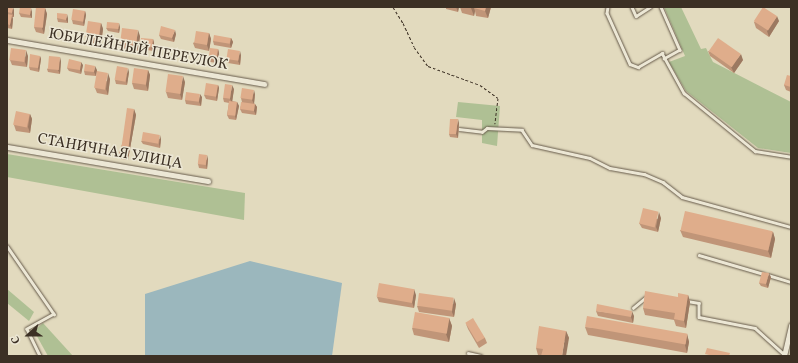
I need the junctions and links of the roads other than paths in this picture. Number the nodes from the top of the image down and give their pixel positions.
1 (608, 7) edge
2 (632, 7) edge
3 (650, 7) edge
4 (661, 7) edge
5 (7, 40) edge
6 (664, 59) junction
7 (264, 84) dead end
8 (459, 130) dead end
9 (7, 147) edge
10 (791, 157) edge
11 (208, 181) dead end
12 (791, 227) edge
13 (7, 246) edge
14 (699, 255) dead end
15 (791, 282) edge
16 (648, 297) edge
17 (684, 301) edge
18 (633, 308) dead end
19 (791, 325) edge
20 (468, 353) dead end
21 (784, 355) edge
22 (40, 356) edge
23 (481, 356) edge

1 - 6 lane
2 - 3 lane
4 - 6 lane
5 - 7 street, ЮБИЛЕЙНЫЙ ПЕРЕУЛОК
6 - 10 lane
8 - 12 lane
9 - 11 street, СТАНИЧНАЯ УЛИЦА
13 - 22 lane
14 - 15 lane
16 - 18 lane
17 - 21 lane
19 - 21 street
20 - 23 lane

